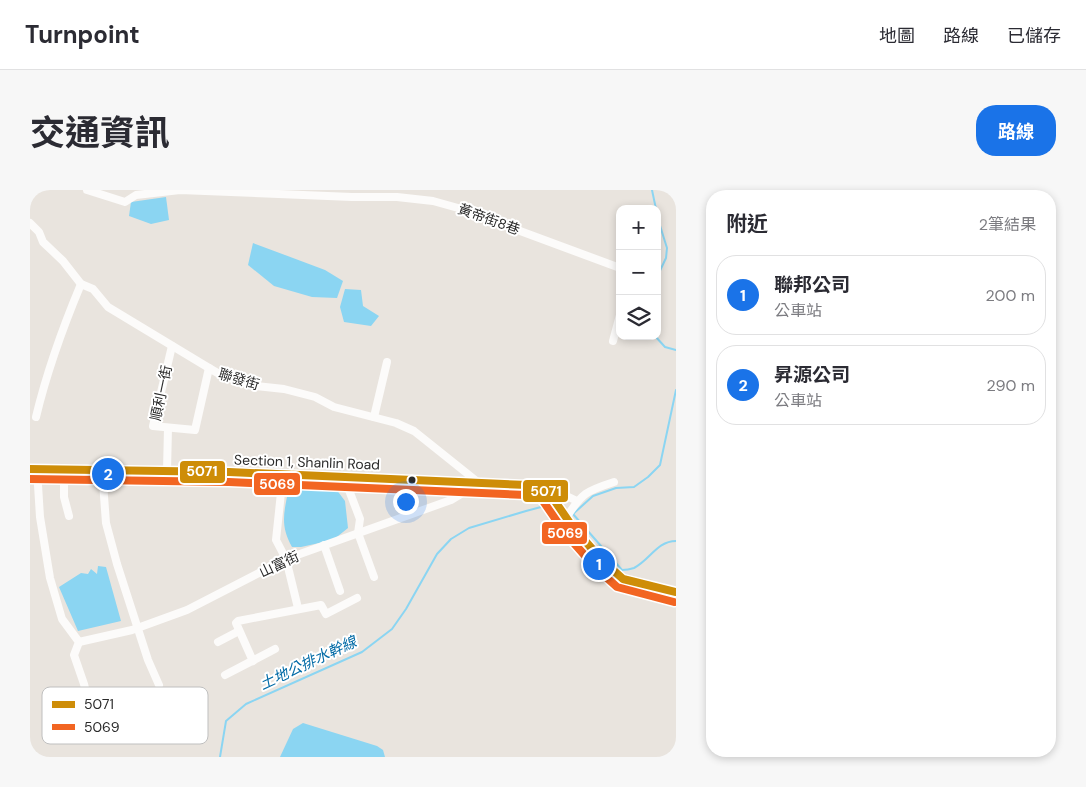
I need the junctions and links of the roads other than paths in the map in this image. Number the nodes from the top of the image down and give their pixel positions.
1 (86, 190) edge
2 (30, 223) edge
3 (616, 267) edge
4 (81, 284) junction
5 (616, 330) edge
6 (613, 341) dead end
7 (172, 346) junction
8 (387, 362) dead end
9 (208, 368) junction
10 (36, 417) dead end
11 (374, 417) junction
12 (168, 428) junction
13 (33, 469) edge
14 (64, 469) junction
15 (102, 469) junction
16 (167, 471) junction
17 (283, 474) junction
18 (344, 477) junction
19 (614, 482) dead end
20 (479, 483) junction
21 (546, 492) junction
22 (578, 501) junction
23 (567, 513) junction
24 (69, 516) dead end
25 (358, 533) junction
26 (324, 545) junction
27 (286, 559) junction
28 (374, 577) dead end
29 (340, 591) dead end
30 (676, 592) edge
31 (357, 598) dead end
32 (298, 608) junction
33 (138, 628) junction
34 (239, 631) junction
35 (79, 642) junction
36 (218, 642) dead end
37 (275, 649) dead end
38 (253, 661) junction
39 (225, 676) dead end
40 (159, 685) dead end
41 (85, 687) edge

1 - 3 street, 黃帝街8巷
2 - 4 street, 聯發街
4 - 7 street, 聯發街
4 - 10 street
5 - 6 street
7 - 9 street, 聯發街
7 - 12 street, 順利一街
8 - 11 street
9 - 11 street, 聯發街
9 - 12 street
11 - 20 street, 聯發街
12 - 16 street
13 - 14 main road, Section 1, Shanlin Road
13 - 35 street
14 - 15 main road, Section 1, Shanlin Road
14 - 24 street
15 - 16 main road, Section 1, Shanlin Road
15 - 33 street
16 - 17 main road, Section 1, Shanlin Road
17 - 18 main road, Section 1, Shanlin Road
17 - 27 street
18 - 20 main road, Section 1, Shanlin Road
18 - 25 street
19 - 22 street
20 - 21 main road, Section 1, Shanlin Road
20 - 25 street, 山富街
21 - 22 street
21 - 23 main road
22 - 23 street
23 - 30 main road
25 - 26 street, 山富街
25 - 28 street
26 - 27 street, 山富街
26 - 29 street
27 - 32 street
27 - 33 street, 山富街
31 - 32 street
32 - 34 street
33 - 35 street, 山富街
33 - 40 street
34 - 36 street
34 - 38 street
35 - 41 street
37 - 38 street
38 - 39 street

